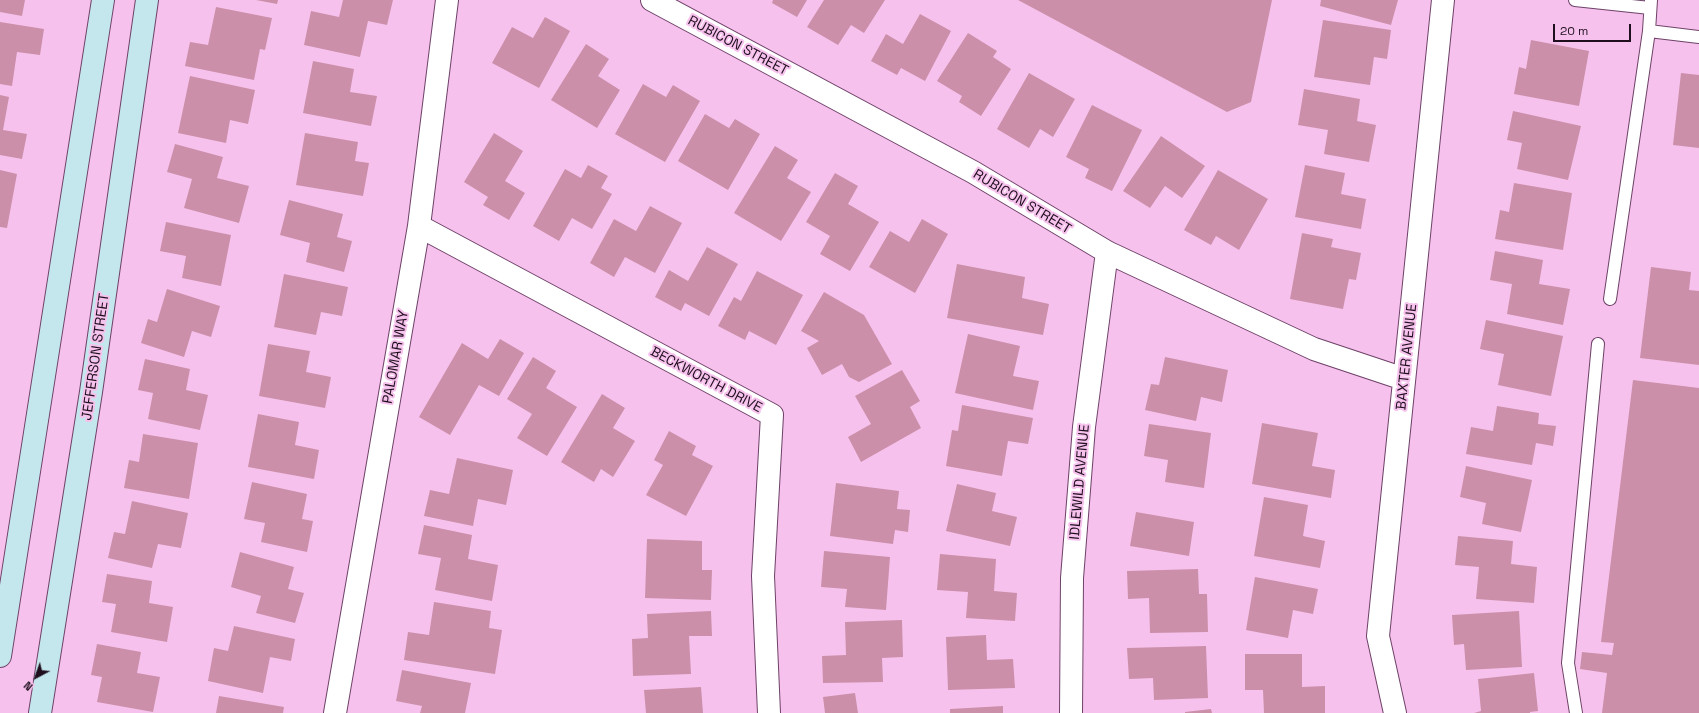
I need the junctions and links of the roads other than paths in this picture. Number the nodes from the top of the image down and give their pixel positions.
1 (103, 0) edge
2 (147, 0) edge
3 (448, 0) edge
4 (652, 0) edge
5 (1443, 0) edge
6 (1575, 0) edge
7 (1651, 4) edge
8 (1649, 31) junction
9 (1699, 38) edge
10 (419, 226) junction
11 (1106, 252) junction
12 (1610, 299) dead end
13 (1598, 344) dead end
14 (1404, 379) junction
15 (0, 656) edge
16 (40, 713) edge
17 (335, 713) edge
18 (769, 713) edge
19 (1071, 713) edge
20 (1395, 713) edge
21 (1576, 713) edge

1 - 15 main road
2 - 16 main road, JEFFERSON STREET
3 - 10 street, PALOMAR WAY
4 - 11 street, RUBICON STREET
5 - 14 street, BAXTER AVENUE
6 - 7 lane
7 - 8 lane
8 - 9 lane
8 - 12 lane
10 - 17 street, PALOMAR WAY
10 - 18 street, BECKWORTH DRIVE
11 - 14 street, RUBICON STREET
11 - 19 street, IDLEWILD AVENUE
13 - 21 lane
14 - 20 street, BAXTER AVENUE

